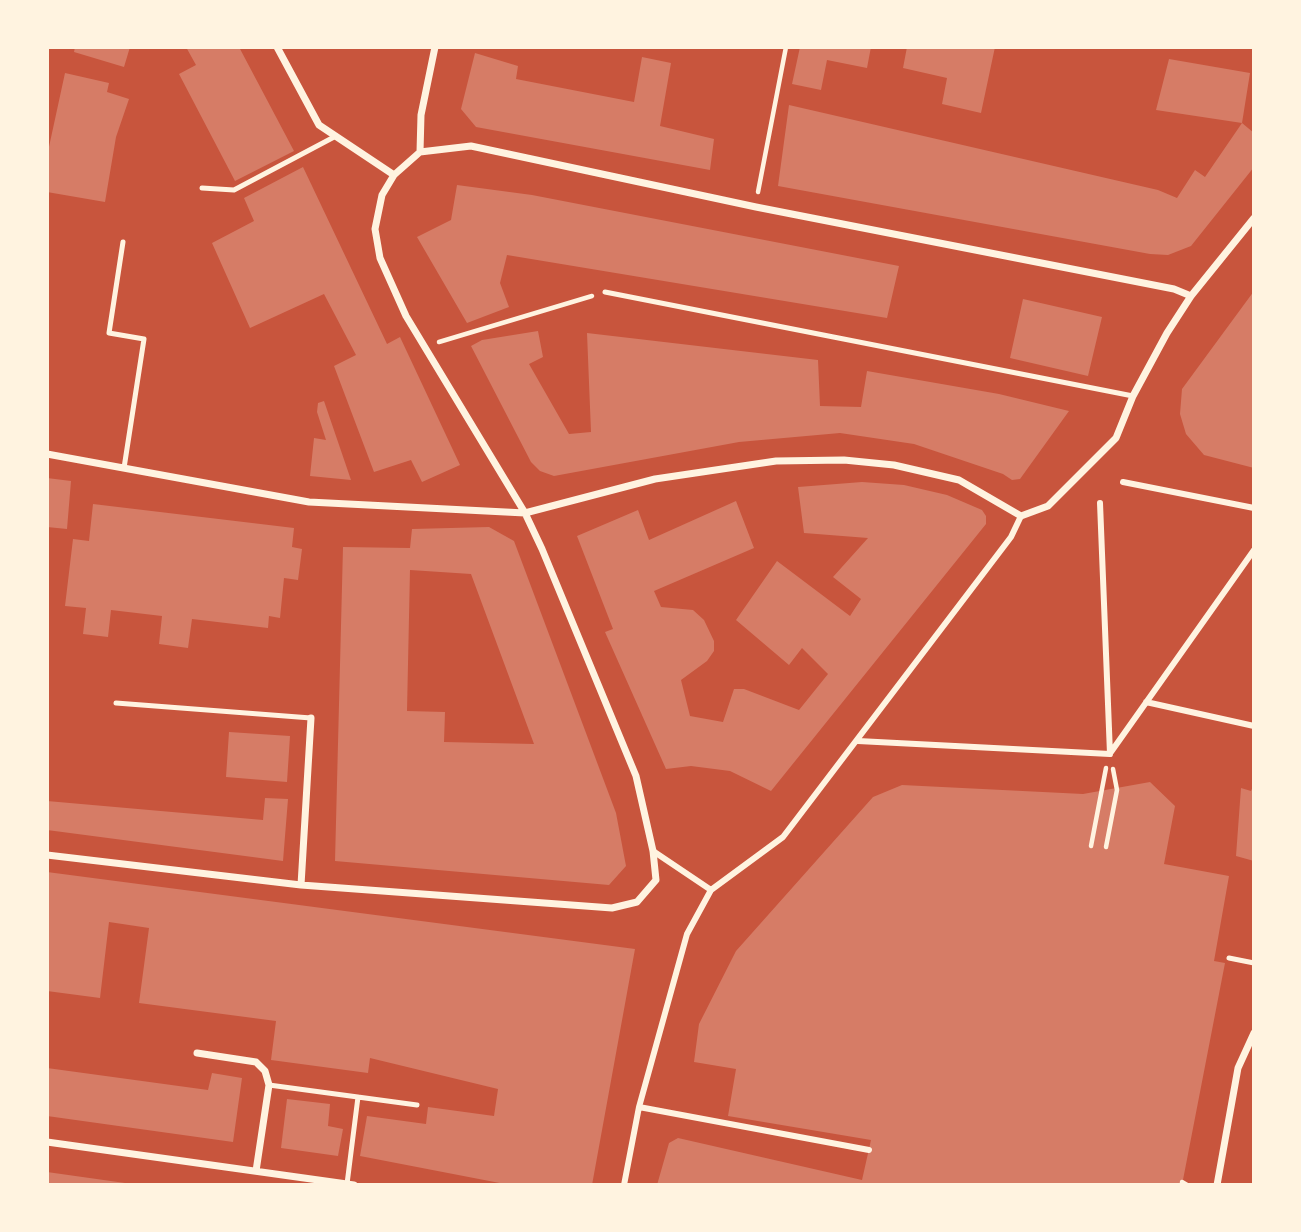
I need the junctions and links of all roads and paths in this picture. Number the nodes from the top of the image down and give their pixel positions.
1 (277, 47) edge
2 (435, 47) edge
3 (786, 47) edge
4 (336, 136) junction
5 (421, 152) junction
6 (394, 175) junction
7 (202, 188) dead end
8 (756, 207) junction
9 (1254, 218) edge
10 (123, 243) dead end
11 (605, 292) joint
12 (1191, 296) junction
13 (425, 346) junction
14 (1133, 396) junction
15 (47, 454) edge
16 (124, 468) junction
17 (1123, 482) dead end
18 (1100, 503) dead end
19 (1254, 508) edge
20 (525, 513) junction
21 (1021, 516) junction
22 (1254, 550) edge
23 (1146, 702) junction
24 (116, 703) dead end
25 (311, 718) joint
26 (1254, 726) edge
27 (859, 741) junction
28 (1110, 754) junction
29 (1102, 787) dead end
30 (1117, 790) dead end
31 (1091, 846) dead end
32 (1106, 847) dead end
33 (653, 851) junction
34 (47, 855) edge
35 (300, 885) junction
36 (711, 890) junction
37 (1229, 958) dead end
38 (1254, 963) edge
39 (1254, 1034) edge
40 (197, 1054) dead end
41 (269, 1085) junction
42 (358, 1097) junction
43 (417, 1105) dead end
44 (639, 1107) junction
45 (47, 1142) edge
46 (869, 1150) dead end
47 (256, 1171) junction
48 (351, 1184) edge
49 (624, 1185) edge
50 (1217, 1185) edge

1 - 4 street
2 - 5 street
3 - 8 path
4 - 6 street
4 - 7 lane
5 - 6 street
5 - 8 street
6 - 13 street
8 - 12 street
9 - 12 street
10 - 16 lane
11 - 13 path
11 - 14 lane
12 - 14 street
13 - 20 street
14 - 21 street
15 - 16 street
16 - 20 street
17 - 19 street
18 - 28 street
20 - 21 street
20 - 33 street
21 - 27 street
22 - 23 street
23 - 26 street
23 - 28 street
24 - 25 lane
25 - 35 street
27 - 28 street
27 - 36 street
29 - 31 path
30 - 32 path
33 - 35 street
33 - 36 street
34 - 35 street
36 - 44 street
37 - 38 lane
39 - 50 street
40 - 41 street
41 - 42 lane
41 - 47 street
42 - 43 lane
42 - 48 lane
44 - 46 street
44 - 49 street
45 - 47 street
47 - 48 street

